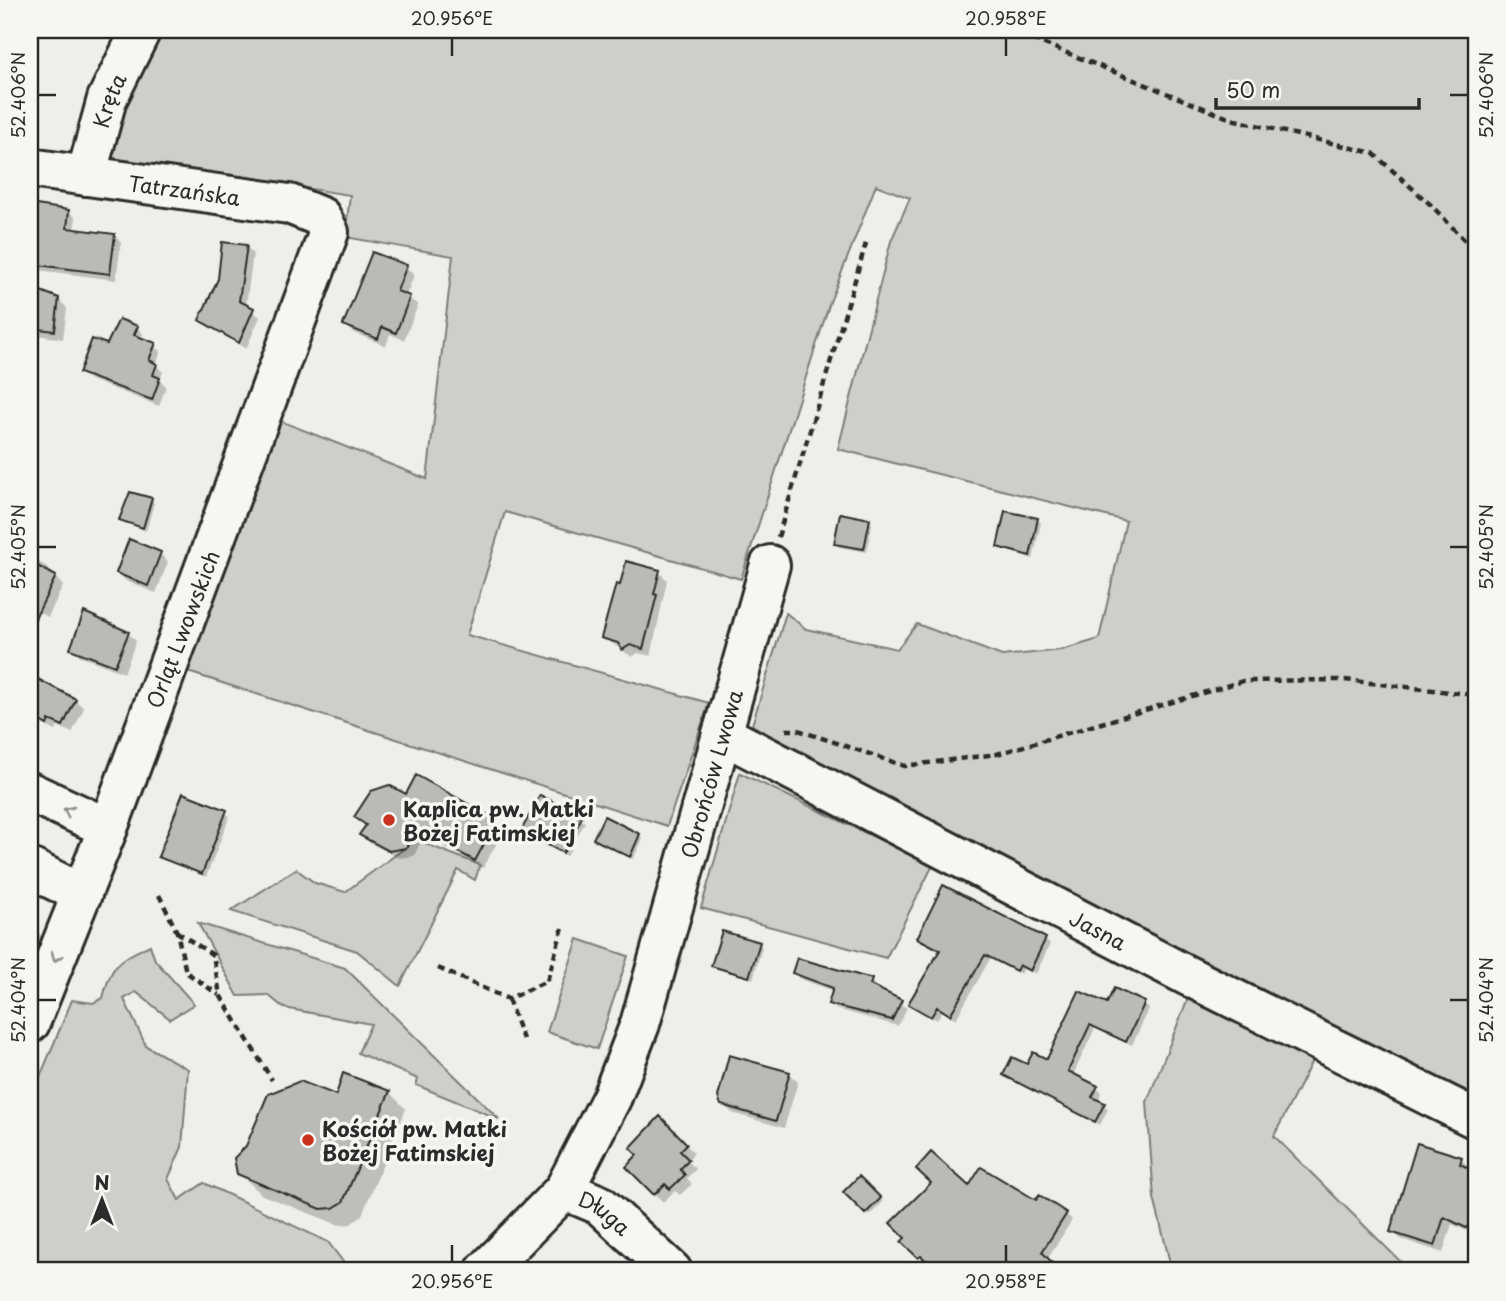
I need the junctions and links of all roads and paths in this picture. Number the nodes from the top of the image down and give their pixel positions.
1 (141, 30) edge
2 (1010, 30) edge
3 (30, 169) edge
4 (86, 176) junction
5 (329, 232) joint
6 (867, 240) dead end
7 (1476, 252) edge
8 (770, 565) joint
9 (1476, 695) edge
10 (773, 731) dead end
11 (722, 734) junction
12 (30, 792) edge
13 (108, 828) junction
14 (30, 868) edge
15 (82, 894) junction
16 (159, 895) dead end
17 (563, 927) dead end
18 (177, 932) junction
19 (438, 968) dead end
20 (220, 995) junction
21 (508, 999) junction
22 (30, 1023) edge
23 (524, 1042) dead end
24 (272, 1080) dead end
25 (1476, 1119) edge
26 (564, 1190) junction
27 (485, 1271) edge
28 (672, 1271) edge

1 - 4 street, Kręta
2 - 7 path
3 - 4 street, Tatrzańska
4 - 5 street, Tatrzańska
5 - 13 street, Orląt Lwowskich
6 - 8 path
8 - 11 street, Obrońców Lwowa
9 - 10 path
11 - 25 street, Jasna
11 - 26 street, Obrońców Lwowa
13 -> 12 street
13 - 15 street, Orląt Lwowskich
14 - 15 street
15 -> 22 street, Orląt Lwowskich
16 - 18 path
17 - 21 path
18 - 20 path
18 - 20 path
19 - 21 path
20 - 24 path
21 - 23 path
26 - 27 street, Obrońców Lwowa
26 - 28 street, Długa

